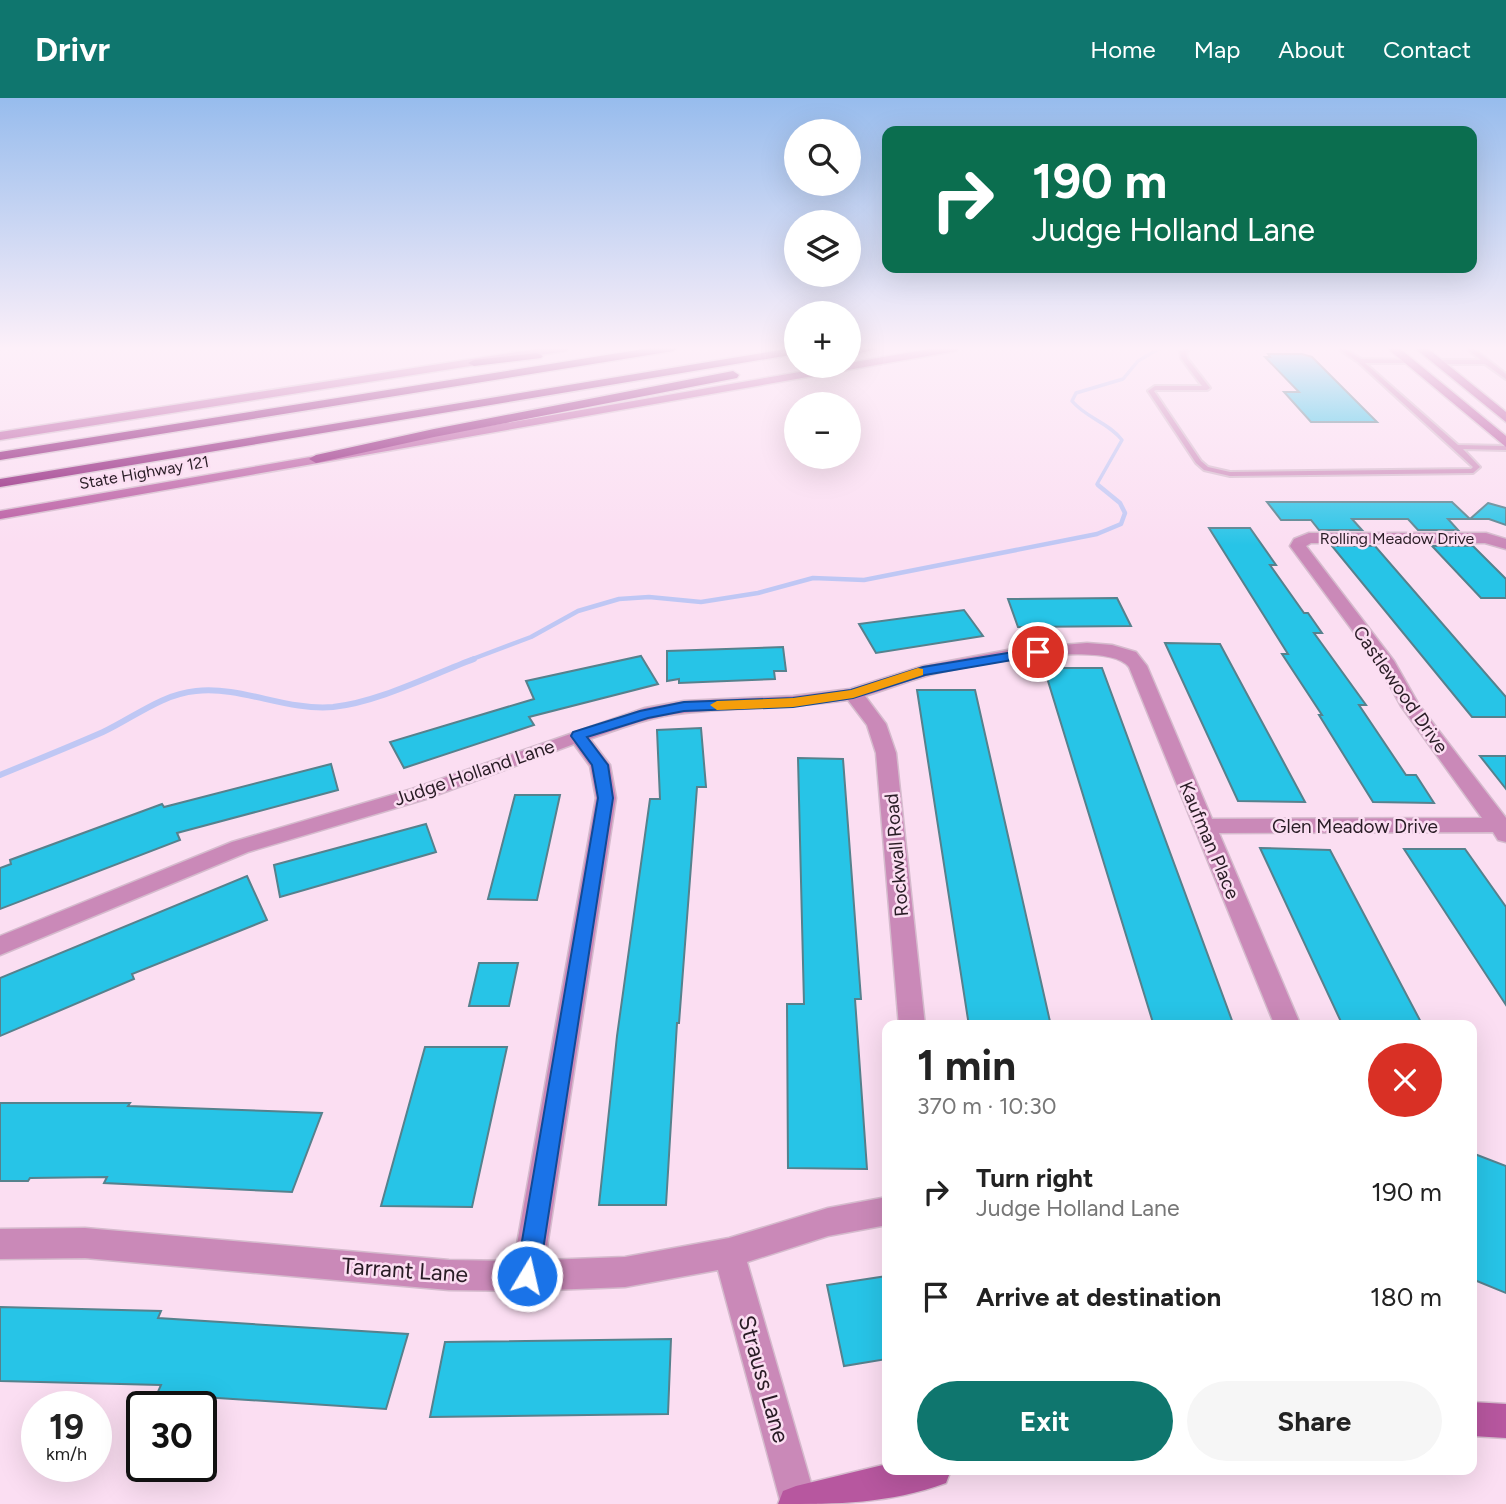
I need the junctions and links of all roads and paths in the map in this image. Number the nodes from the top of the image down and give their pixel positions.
1 (145, 414) edge
2 (264, 414) edge
3 (418, 414) edge
4 (534, 414) edge
5 (578, 414) edge
6 (1166, 414) edge
7 (1420, 414) edge
8 (1469, 414) edge
9 (0, 436) edge
10 (1506, 446) edge
11 (1458, 447) junction
12 (0, 456) edge
13 (316, 459) junction
14 (0, 483) edge
15 (0, 514) edge
16 (1299, 542) joint
17 (1501, 542) edge
18 (1130, 656) joint
19 (853, 694) junction
20 (578, 736) junction
21 (1205, 826) junction
22 (1504, 829) edge
23 (0, 946) edge
24 (911, 1020) edge
25 (1286, 1020) edge
26 (882, 1213) edge
27 (0, 1244) edge
28 (729, 1253) junction
29 (527, 1276) junction
30 (1477, 1419) edge
31 (1506, 1420) edge
32 (913, 1475) edge
33 (798, 1504) edge

1 - 9 main road
2 - 12 highway
3 - 14 highway
4 - 13 highway
5 - 13 main road, State Highway 121
6 - 11 lane
7 - 11 lane
8 - 10 main road
10 - 11 lane
13 - 15 main road, State Highway 121
16 - 17 street, Rolling Meadow Drive
16 - 22 street, Castlewood Drive
18 - 19 street, Judge Holland Lane
18 - 21 street, Kaufman Place
19 - 20 street, Judge Holland Lane
19 - 24 street, Rockwall Road
20 - 23 street, Judge Holland Lane
20 - 29 street
21 - 22 street, Glen Meadow Drive
21 - 25 street, Kaufman Place
26 - 28 street, Tarrant Lane
27 - 29 street, Tarrant Lane
28 - 29 street, Tarrant Lane
28 - 33 street, Strauss Lane
30 - 31 main road
32 - 33 main road

